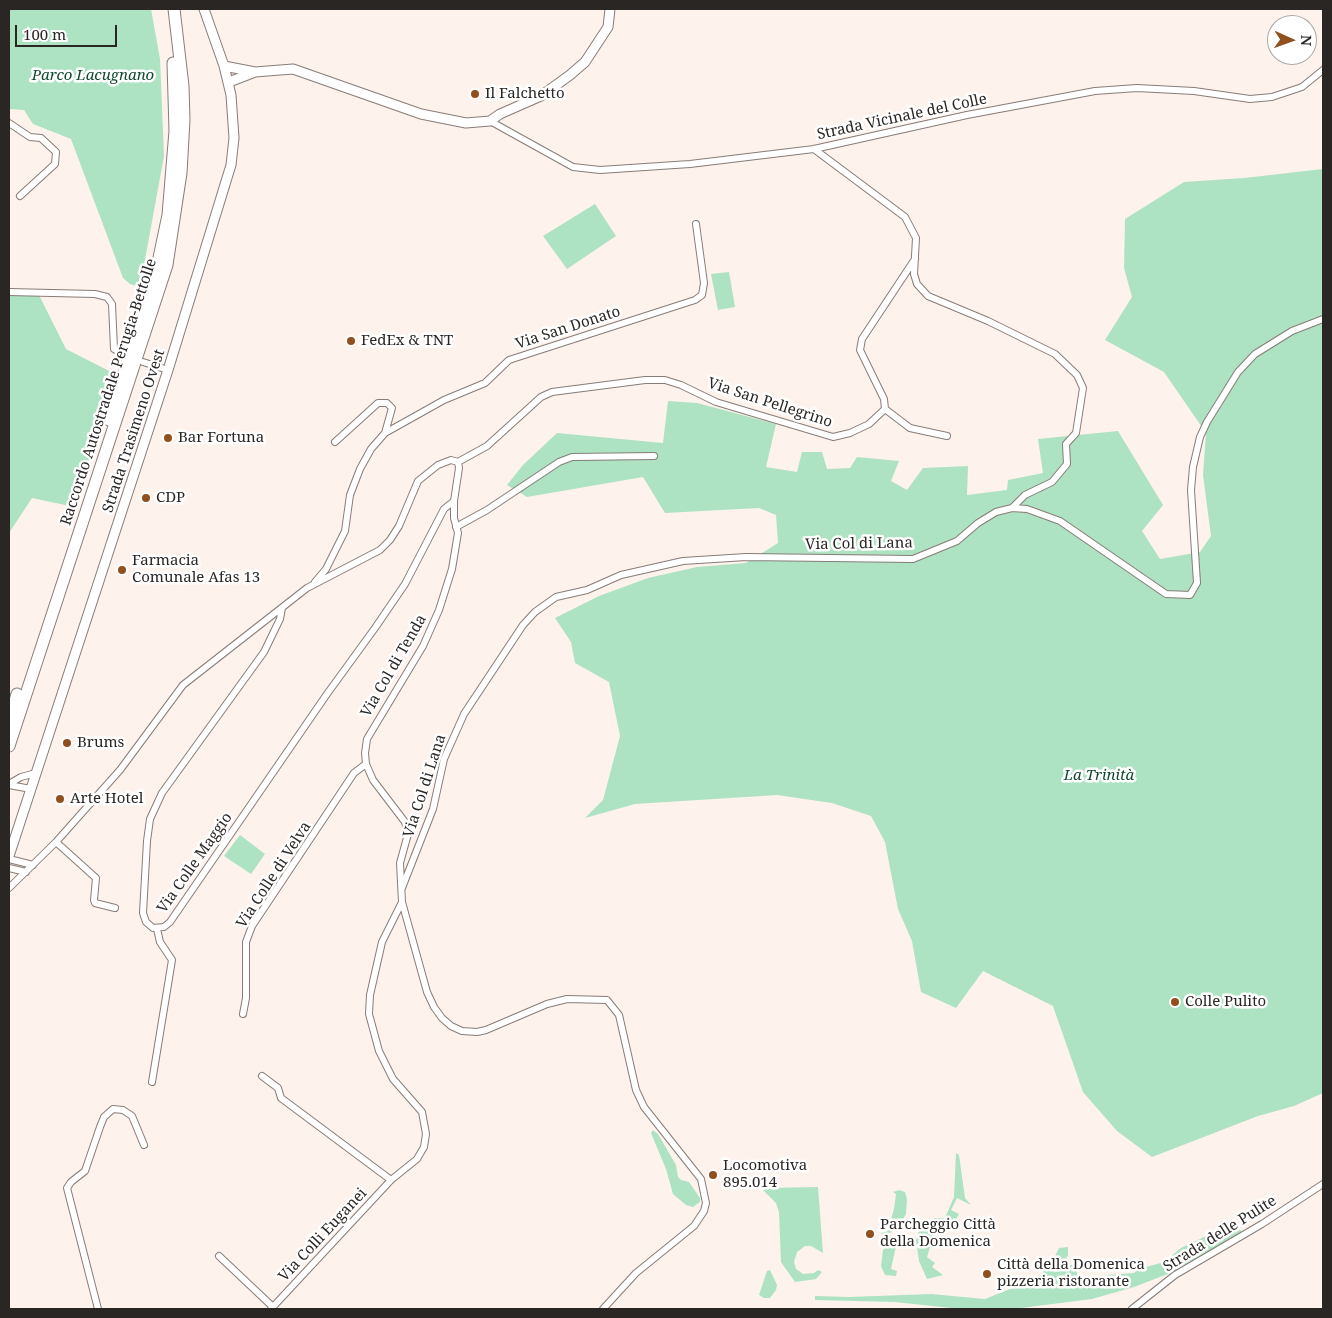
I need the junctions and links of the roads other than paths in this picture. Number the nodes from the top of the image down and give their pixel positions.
1 (166, 9) edge
2 (174, 9) edge
3 (204, 9) edge
4 (610, 9) edge
5 (224, 66) junction
6 (1323, 70) edge
7 (254, 72) junction
8 (229, 82) junction
9 (490, 121) junction
10 (9, 123) edge
11 (814, 149) junction
12 (20, 196) dead end
13 (696, 224) dead end
14 (915, 259) junction
15 (9, 292) edge
16 (1323, 319) edge
17 (122, 354) dead end
18 (143, 362) dead end
19 (168, 370) junction
20 (885, 409) junction
21 (385, 433) junction
22 (947, 436) dead end
23 (335, 442) dead end
24 (654, 456) dead end
25 (458, 462) junction
26 (454, 501) junction
27 (1012, 508) junction
28 (456, 526) junction
29 (314, 584) junction
30 (282, 608) junction
31 (9, 720) edge
32 (9, 746) edge
33 (366, 764) junction
34 (36, 773) junction
35 (9, 785) edge
36 (31, 789) junction
37 (56, 842) junction
38 (9, 858) edge
39 (33, 865) junction
40 (9, 868) edge
41 (26, 872) junction
42 (9, 888) edge
43 (401, 891) junction
44 (402, 902) junction
45 (116, 908) dead end
46 (157, 929) junction
47 (243, 1014) dead end
48 (262, 1076) dead end
49 (152, 1082) dead end
50 (144, 1145) dead end
51 (391, 1180) junction
52 (1323, 1184) edge
53 (219, 1256) dead end
54 (272, 1308) edge
55 (98, 1309) edge
56 (603, 1309) edge
57 (1132, 1309) edge

1 - 31 highway
2 - 32 highway, Raccordo Autostradale Perugia-Bettolle
3 - 5 main road, Strada Trasimeno Ovest
4 - 9 main road
5 - 7 main road
5 - 8 main road, Strada Trasimeno Ovest
6 - 11 street, Strada Vicinale del Colle
7 - 8 main road
7 - 9 main road
8 - 19 main road, Strada Trasimeno Ovest
9 - 11 street, Strada Vicinale del Colle
10 - 12 street
11 - 14 street
13 - 21 street, Via San Donato
14 - 20 street
14 - 27 street
15 - 17 street
16 - 27 street
18 - 19 street
19 - 34 main road, Strada Trasimeno Ovest
20 - 22 street
20 - 25 street, Via San Pellegrino
21 - 23 street, Via San Donato
21 - 29 street, Via San Donato
24 - 28 street
25 - 26 street, Via Col di Tenda
25 - 29 street
26 - 28 street, Via Col di Tenda
26 - 46 street, Via Colle Maggio
27 - 43 street, Via Col di Lana
28 - 33 street, Via Col di Tenda
29 - 30 street
30 - 37 street
30 - 46 street, Via Colle Maggio
33 - 43 street, Via Col di Tenda
33 - 47 street, Via Colle di Velva
34 - 35 street
34 - 36 main road, Strada Trasimeno Ovest
35 - 36 street
36 - 38 main road, Strada Trasimeno Ovest
37 - 39 street
37 - 45 street
38 - 39 street
39 - 41 street
40 - 41 street
41 - 42 street
43 - 44 street, Via Col di Tenda
44 - 51 street, Via Colli Euganei
44 - 56 street, Via Col di Tenda
46 - 49 street
48 - 51 street
50 - 55 street
51 - 54 street, Via Colli Euganei
52 - 57 street, Strada delle Pulite
53 - 54 street, Via Colli Euganei

